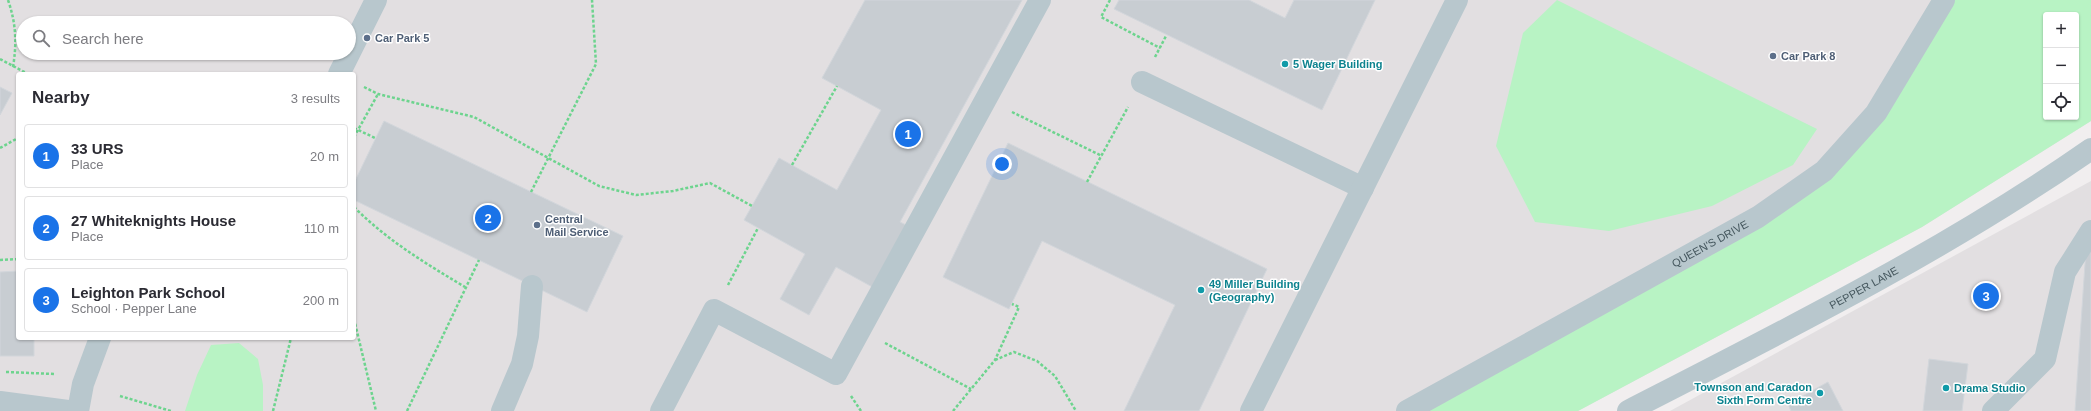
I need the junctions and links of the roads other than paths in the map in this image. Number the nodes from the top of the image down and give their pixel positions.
1 (376, 0) edge
2 (1040, 0) edge
3 (1457, 0) edge
4 (1944, 0) edge
5 (356, 40) edge
6 (346, 60) edge
7 (340, 72) edge
8 (1142, 82) road end
9 (2091, 149) edge
10 (1363, 188) junction
11 (2091, 230) edge
12 (532, 286) dead end
13 (99, 340) edge
14 (0, 402) edge
15 (68, 411) edge
16 (78, 411) edge
17 (502, 411) edge
18 (661, 411) edge
19 (1251, 411) edge
20 (1407, 411) edge
21 (1628, 411) edge
22 (1993, 411) edge

1 - 5 street
2 - 18 street
3 - 10 street
4 - 20 street, QUEEN'S DRIVE
6 - 7 street
8 - 10 street
9 - 21 street, PEPPER LANE
10 - 19 street
11 - 22 street
12 - 17 street
13 - 16 street
14 - 15 street

